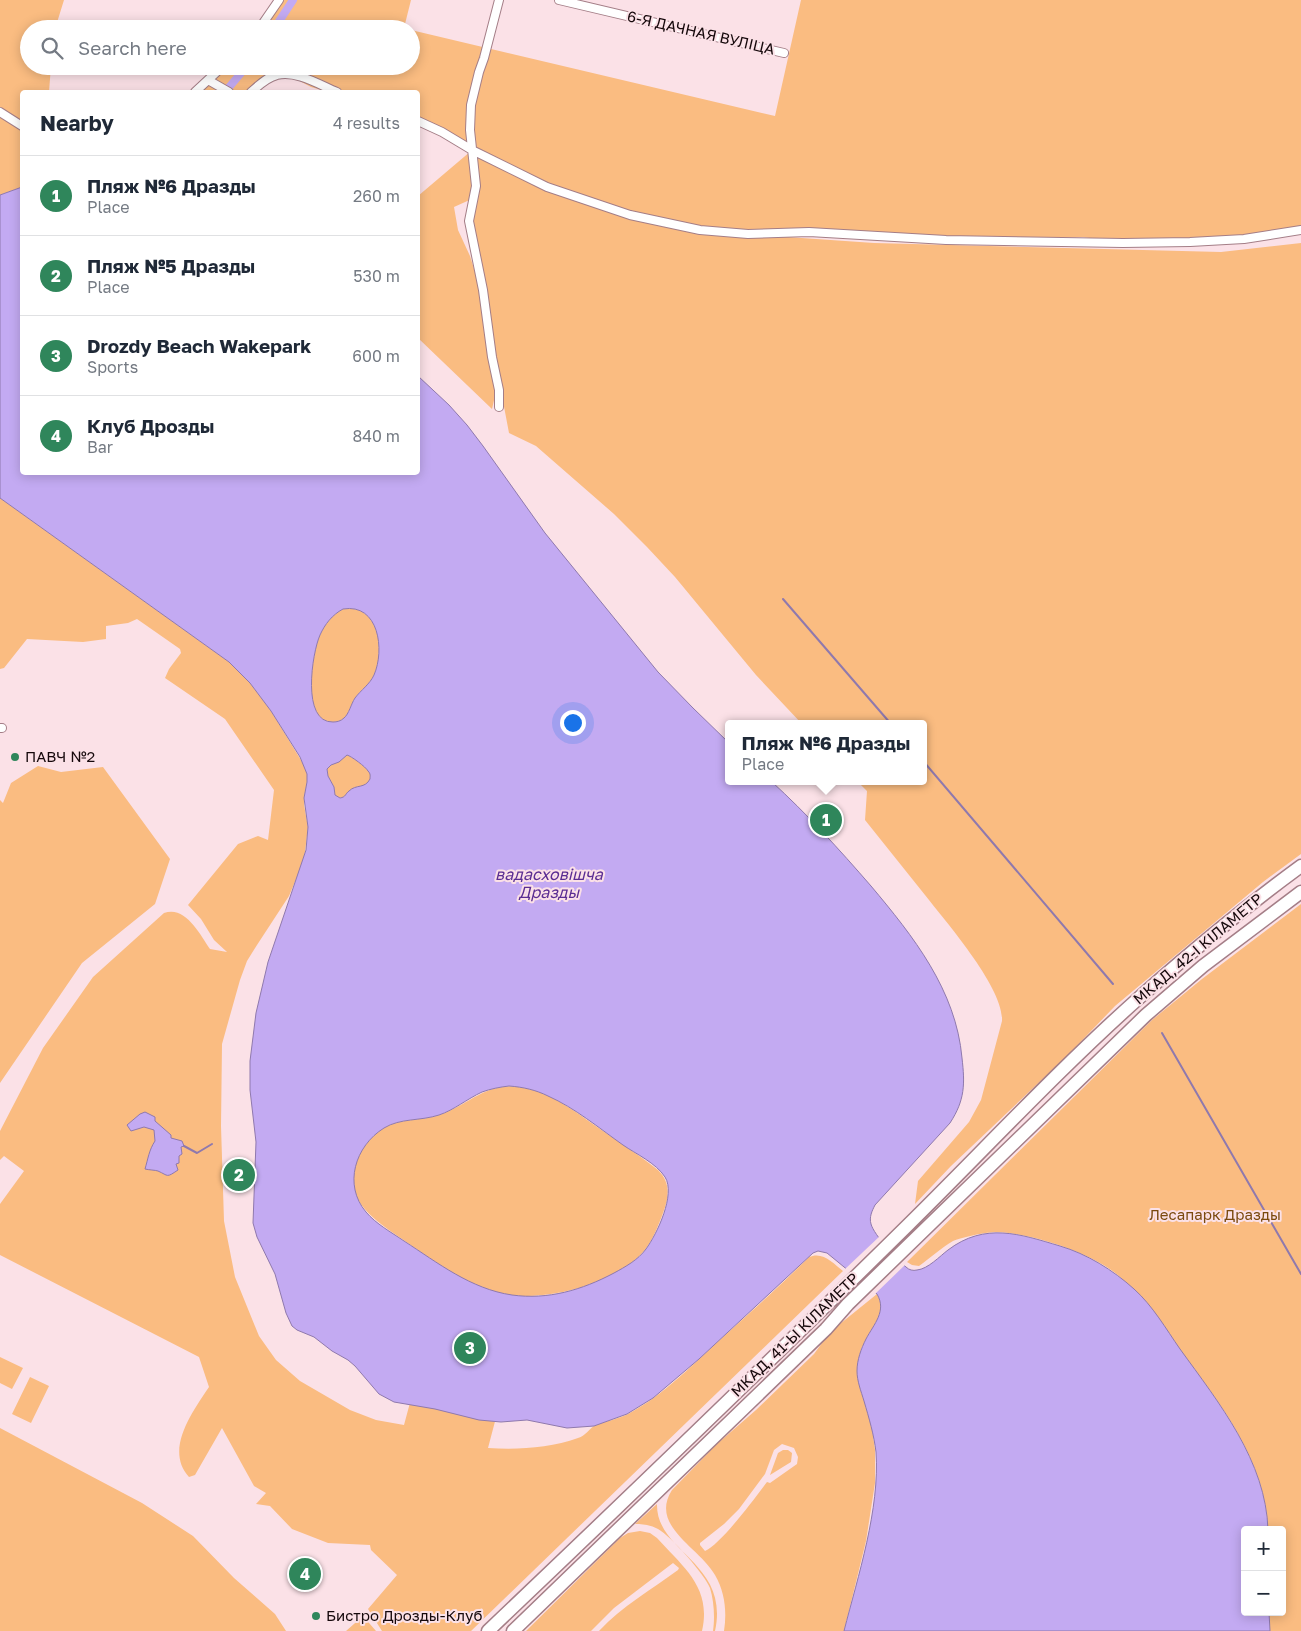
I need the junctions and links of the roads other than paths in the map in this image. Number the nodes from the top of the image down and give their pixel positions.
1 (279, 0) edge
2 (499, 0) edge
3 (559, 0) edge
4 (265, 20) edge
5 (784, 52) dead end
6 (216, 75) edge
7 (276, 75) edge
8 (291, 75) edge
9 (211, 81) junction
10 (198, 90) edge
11 (226, 90) edge
12 (254, 90) edge
13 (332, 90) edge
14 (0, 112) edge
15 (420, 122) edge
16 (20, 125) edge
17 (472, 150) junction
18 (1301, 230) edge
19 (499, 407) dead end
20 (1301, 866) edge
21 (1301, 892) edge
22 (1099, 1035) joint
23 (1113, 1048) joint
24 (488, 1631) edge
25 (513, 1631) edge

1 - 4 street
2 - 17 street
3 - 5 street, 6-Я ДАЧНАЯ ВУЛІЦА
6 - 9 street
7 - 12 street
8 - 13 street
9 - 10 street
9 - 11 street
14 - 16 street
15 - 17 street
17 - 18 street
17 - 19 street
20 - 22 highway, МКАД, 42-І КІЛАМЕТР
21 - 23 highway, МКАД, 42-І КІЛАМЕТР
22 - 24 highway, МКАД, 41-Ы КІЛАМЕТР
23 - 25 highway, МКАД, 41-Ы КІЛАМЕТР

